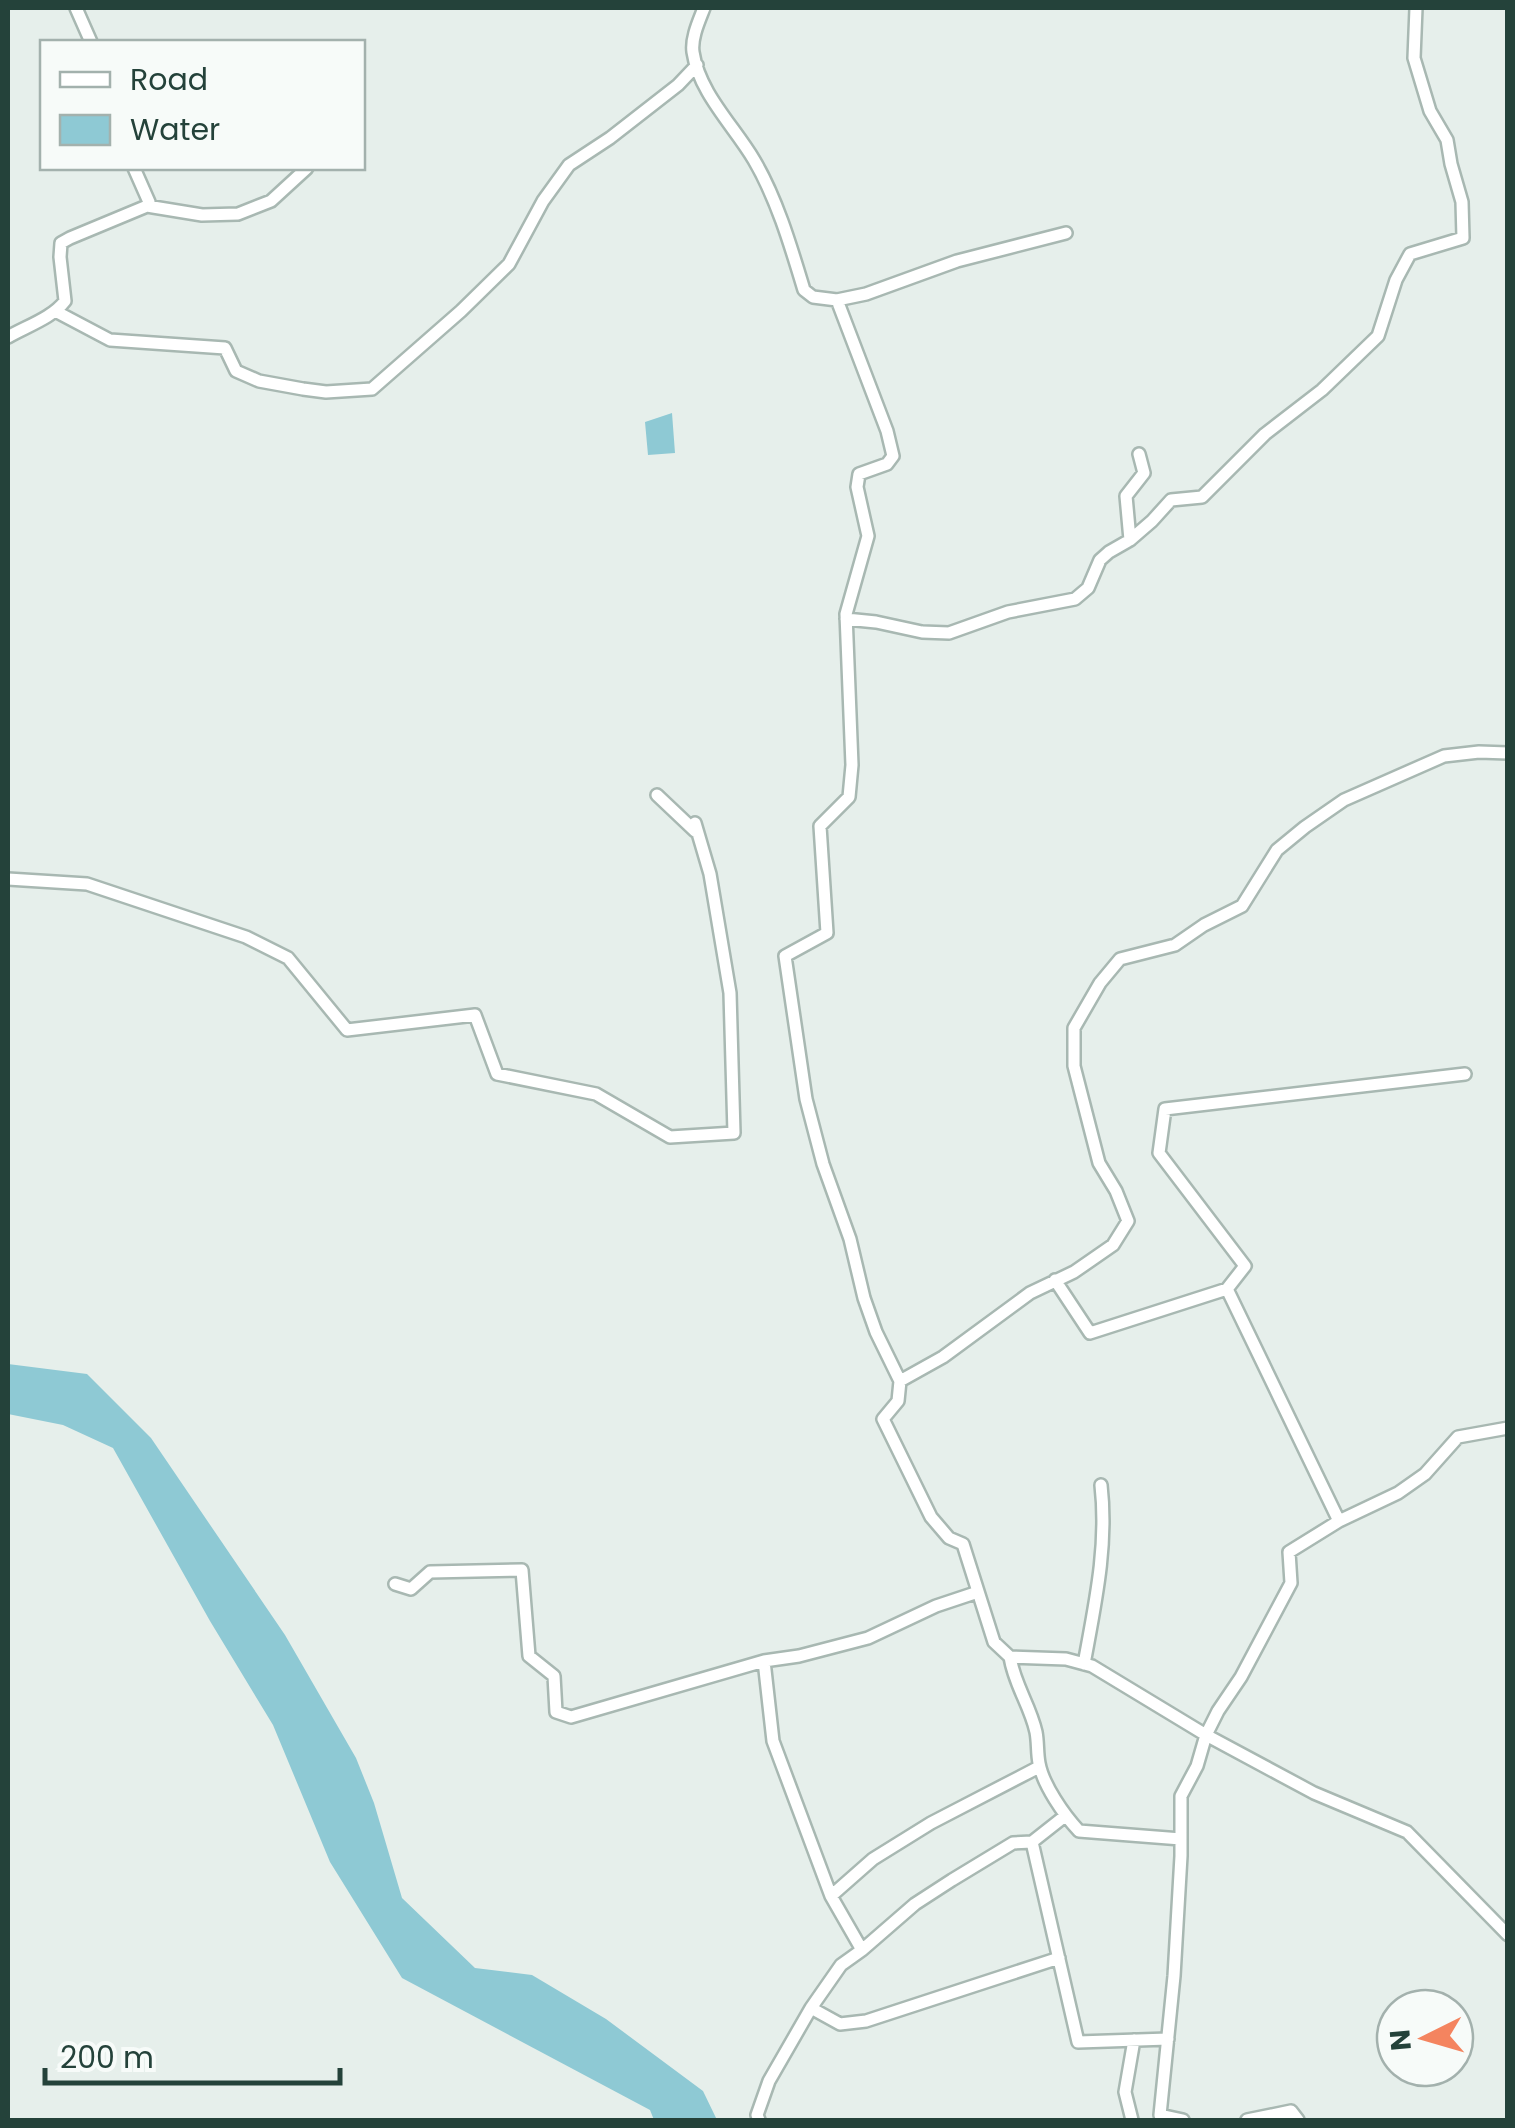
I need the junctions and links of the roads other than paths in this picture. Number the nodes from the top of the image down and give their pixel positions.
1 (76, 8) edge
2 (704, 8) edge
3 (1416, 8) edge
4 (90, 40) edge
5 (697, 65) junction
6 (135, 170) edge
7 (304, 170) edge
8 (147, 206) junction
9 (1066, 233) dead end
10 (837, 300) junction
11 (57, 312) junction
12 (8, 337) edge
13 (1138, 454) dead end
14 (1130, 540) junction
15 (846, 619) junction
16 (1508, 753) edge
17 (657, 795) dead end
18 (8, 878) edge
19 (1465, 1074) dead end
20 (1055, 1280) junction
21 (1227, 1289) junction
22 (900, 1380) junction
23 (1508, 1428) edge
24 (1101, 1485) dead end
25 (1338, 1521) junction
26 (396, 1584) dead end
27 (978, 1592) junction
28 (1010, 1657) junction
29 (764, 1661) junction
30 (1084, 1664) junction
31 (1206, 1735) junction
32 (1039, 1767) junction
33 (1065, 1816) junction
34 (1181, 1839) junction
35 (1032, 1842) junction
36 (832, 1896) junction
37 (1508, 1935) edge
38 (862, 1950) junction
39 (1059, 1958) junction
40 (811, 2008) junction
41 (1168, 2039) junction
42 (1134, 2040) junction
43 (758, 2120) edge
44 (1132, 2120) edge
45 (1183, 2120) edge
46 (1248, 2120) edge
47 (1298, 2120) edge

1 - 4 street
2 - 5 street
3 - 14 street
5 - 10 street
5 - 11 street
6 - 8 street
7 - 8 street
8 - 11 street
9 - 10 street
10 - 15 street
11 - 12 street
13 - 14 street
14 - 15 street
15 - 22 street
16 - 20 street
17 - 18 street
19 - 21 street
20 - 21 street
20 - 22 street
21 - 25 street
22 - 27 street
23 - 25 street
24 - 30 street
25 - 31 street
26 - 29 street
27 - 28 street
27 - 29 street
28 - 30 street
28 - 32 street
29 - 36 street
30 - 31 street
31 - 34 street
31 - 37 street
32 - 33 street
32 - 36 street
33 - 34 street
33 - 35 street
34 - 41 street
35 - 38 street
35 - 39 street
36 - 38 street
38 - 40 street
39 - 40 street
39 - 42 street
40 - 43 street
41 - 42 street
41 - 45 street
42 - 44 street
46 - 47 street

